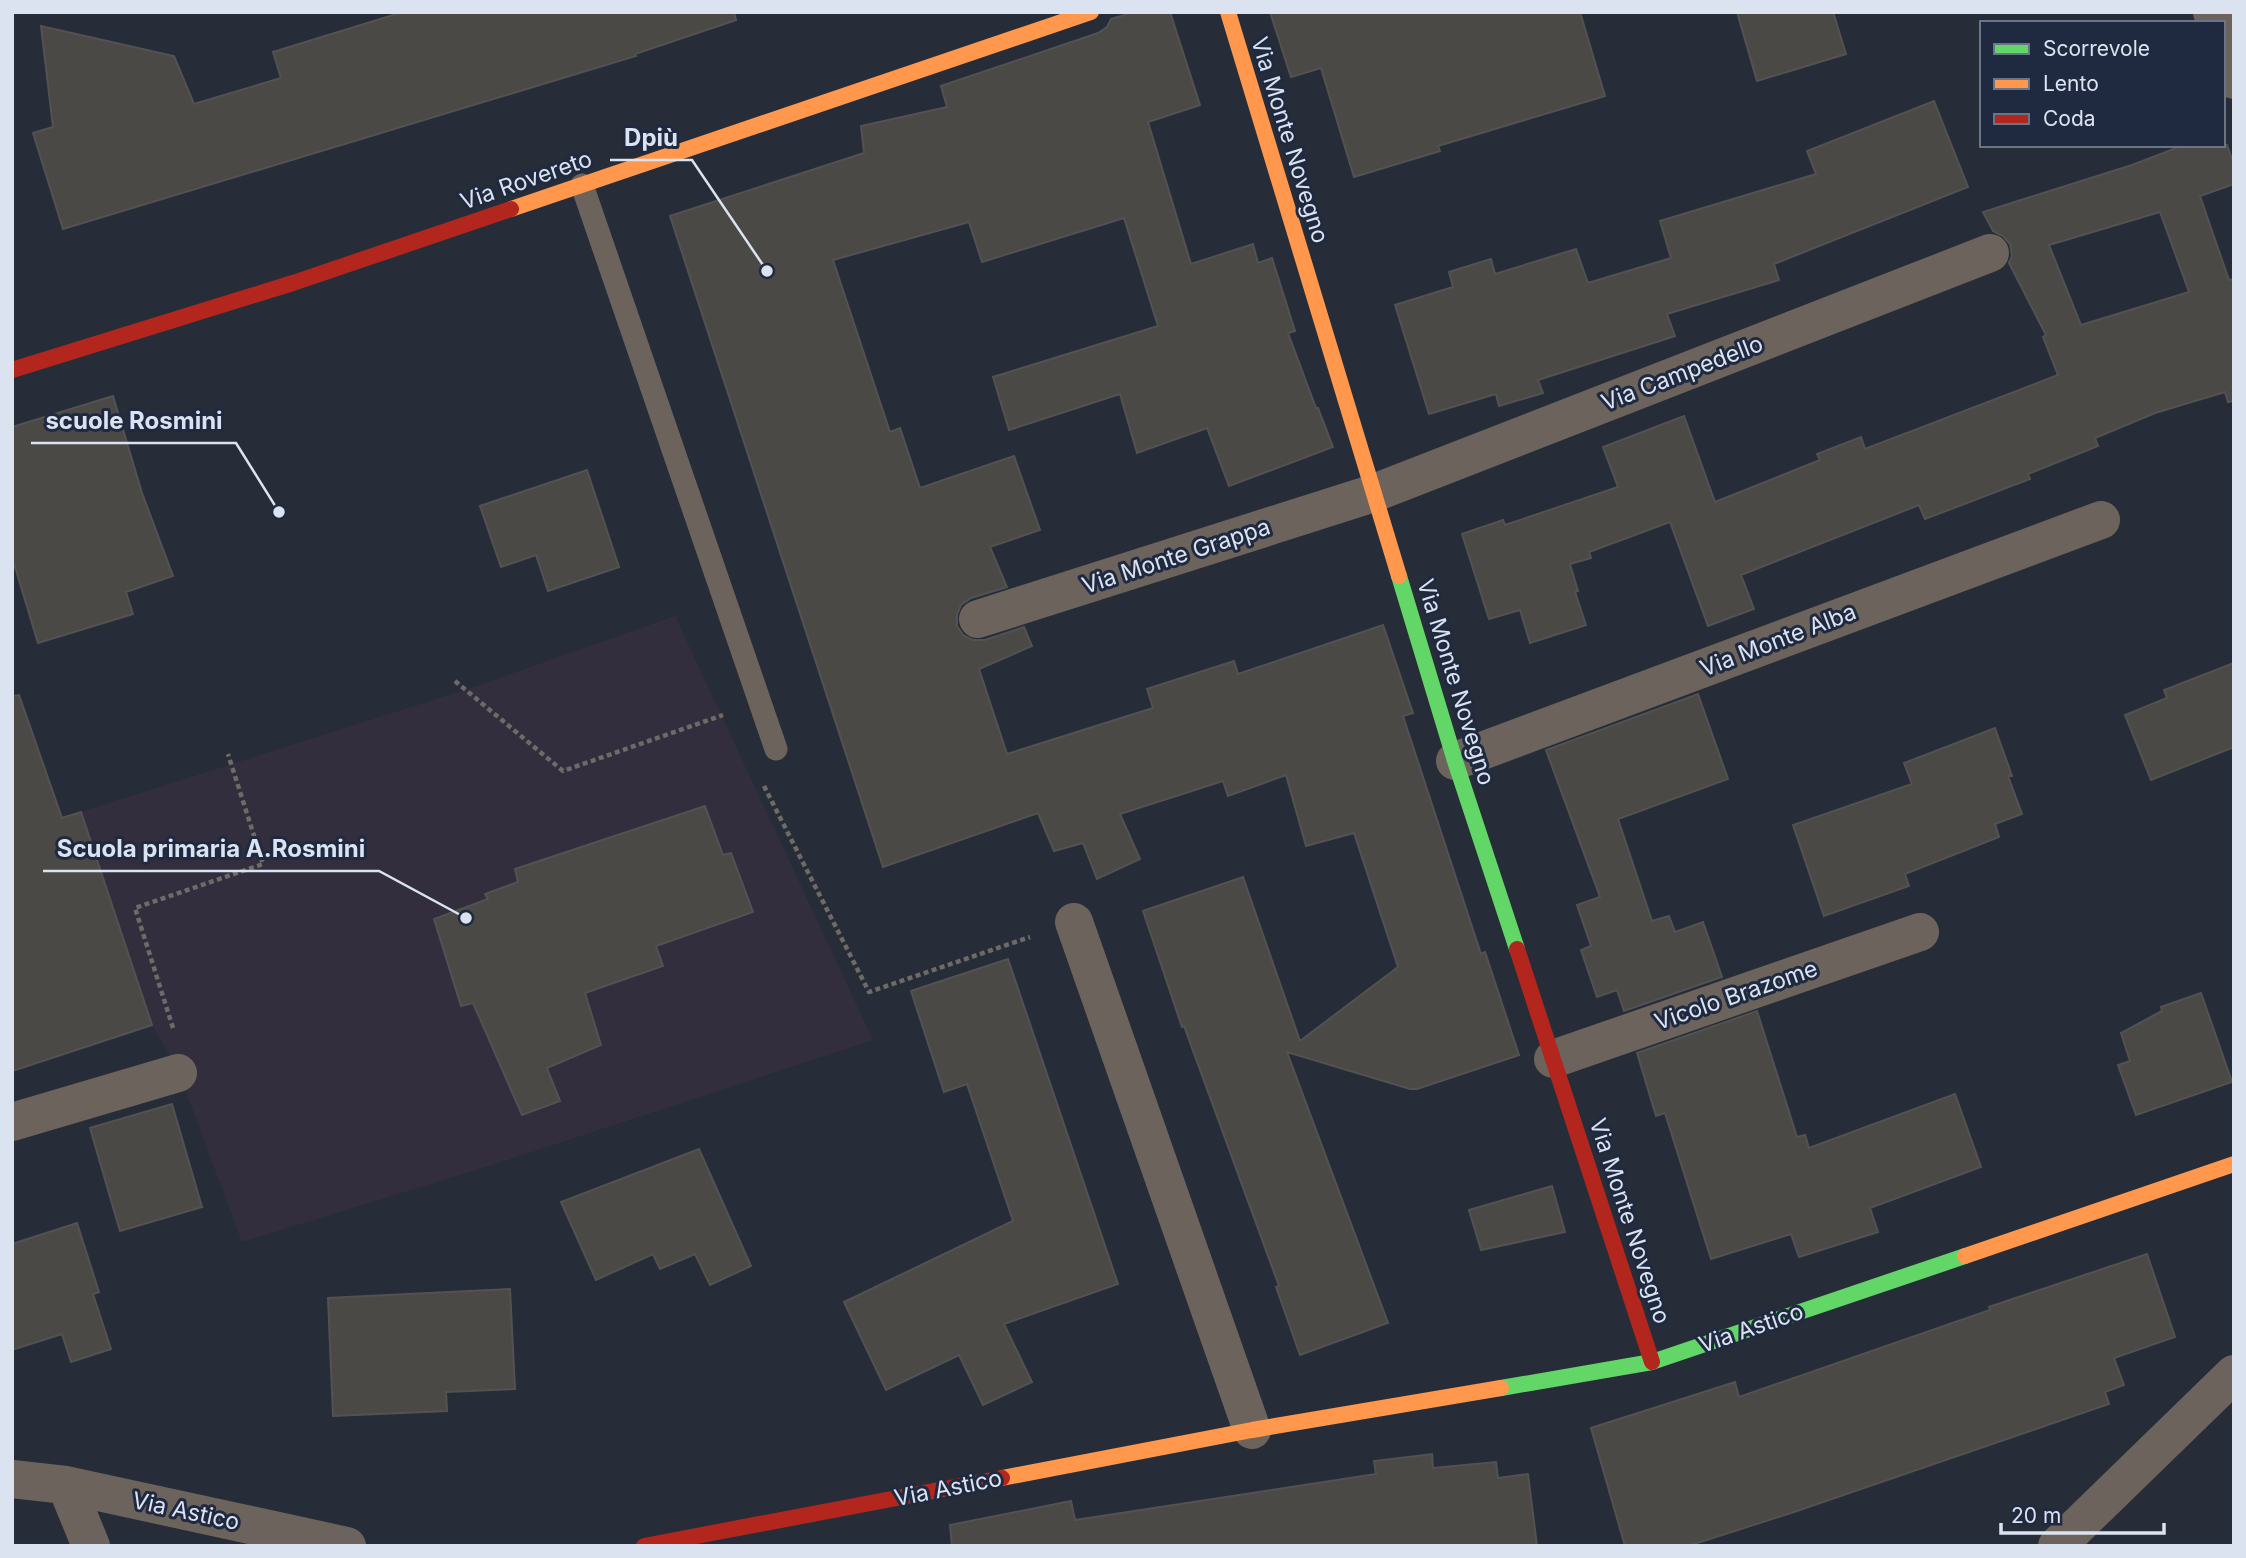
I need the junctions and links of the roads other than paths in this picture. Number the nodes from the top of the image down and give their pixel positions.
1 (1091, 12) edge
2 (1228, 12) edge
3 (2225, 54) edge
4 (2234, 80) edge
5 (582, 185) junction
6 (1990, 253) dead end
7 (12, 370) edge
8 (1374, 493) junction
9 (2101, 520) dead end
10 (978, 619) dead end
11 (776, 749) dead end
12 (1455, 761) junction
13 (1074, 922) road end
14 (1920, 932) dead end
15 (1553, 1059) junction
16 (178, 1073) dead end
17 (12, 1122) edge
18 (2234, 1164) edge
19 (1652, 1362) junction
20 (2234, 1374) edge
21 (1252, 1430) junction
22 (12, 1479) edge
23 (66, 1485) junction
24 (92, 1546) edge
25 (346, 1546) edge
26 (644, 1546) edge
27 (2057, 1546) edge

1 - 5 street, Via Rovereto
2 - 8 street, Via Monte Novegno
3 - 4 street
5 - 7 street, Via Rovereto
5 - 11 lane
6 - 8 street, Via Campedello
8 - 10 street, Via Monte Grappa
8 - 12 street, Via Monte Novegno
9 - 12 street, Via Monte Alba
12 - 15 street, Via Monte Novegno
13 - 21 street
14 - 15 street, Vicolo Brazome
15 - 19 street, Via Monte Novegno
16 - 17 street
18 - 19 street, Via Astico
19 - 21 street, Via Astico
20 - 27 street
21 - 26 street, Via Astico
22 - 23 street, Via Astico
23 - 24 street
23 - 25 street, Via Astico

